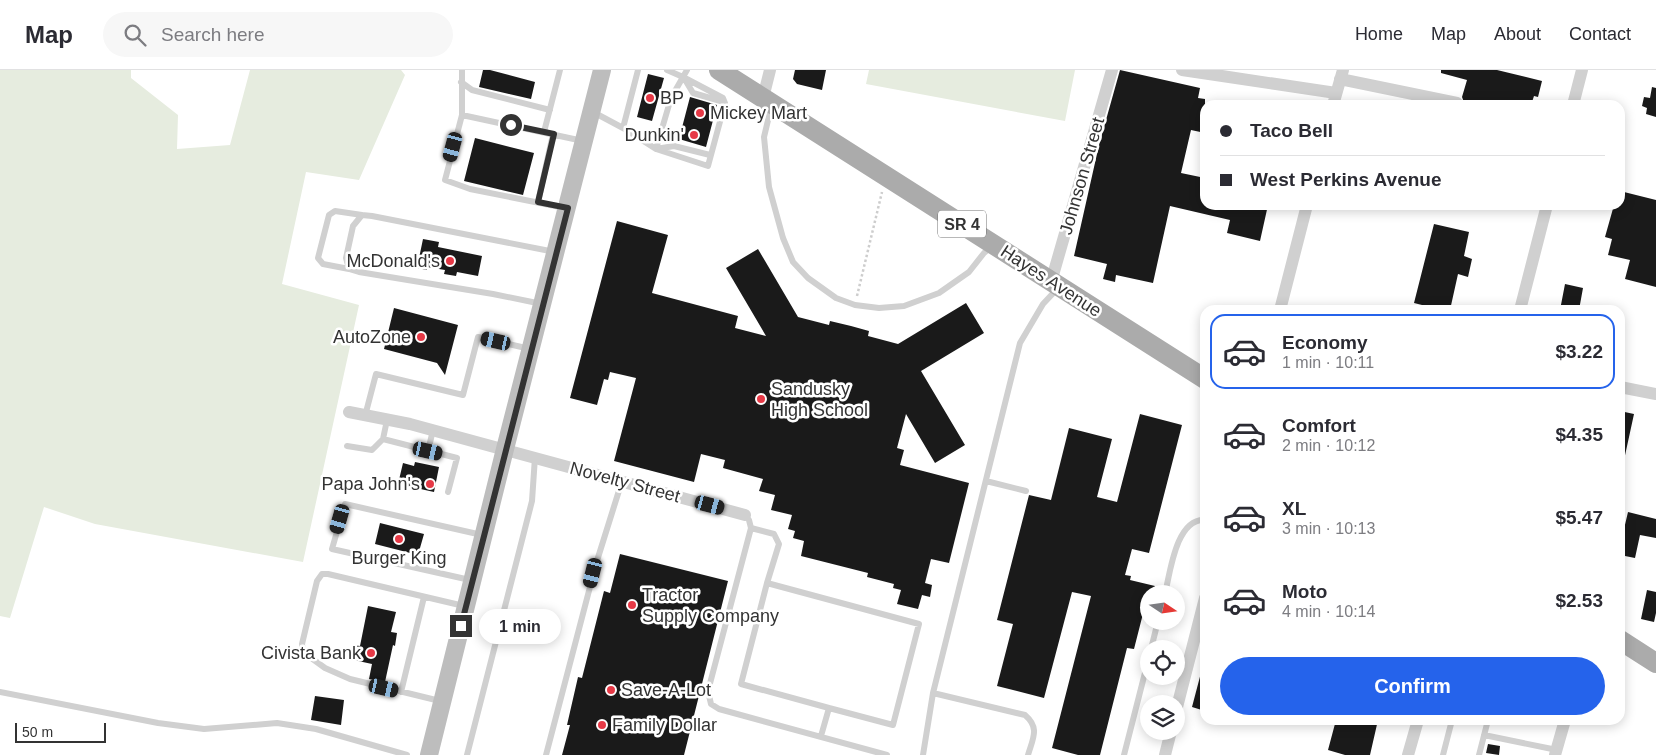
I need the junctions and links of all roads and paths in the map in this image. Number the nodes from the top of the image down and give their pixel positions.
1 (462, 70) edge
2 (560, 70) edge
3 (602, 70) edge
4 (638, 70) edge
5 (667, 70) edge
6 (687, 70) edge
7 (770, 70) edge
8 (1112, 70) edge
9 (1182, 70) edge
10 (1582, 70) edge
11 (724, 71) edge
12 (1341, 75) edge
13 (683, 77) junction
14 (461, 82) junction
15 (763, 98) junction
16 (1335, 99) edge
17 (1445, 100) edge
18 (1574, 100) edge
19 (550, 110) junction
20 (592, 112) junction
21 (462, 115) junction
22 (623, 128) junction
23 (544, 132) junction
24 (554, 134) junction
25 (584, 141) junction
26 (656, 149) junction
27 (710, 155) junction
28 (883, 188) dead end
29 (538, 202) junction
30 (568, 208) junction
31 (1306, 210) edge
32 (1546, 210) edge
33 (362, 215) junction
34 (994, 244) junction
35 (556, 252) junction
36 (349, 269) junction
37 (1055, 284) junction
38 (542, 304) junction
39 (855, 305) junction
40 (1281, 305) edge
41 (1521, 305) edge
42 (531, 349) junction
43 (1200, 376) edge
44 (1625, 388) edge
45 (1656, 394) edge
46 (349, 412) dead end
47 (365, 416) junction
48 (387, 420) junction
49 (433, 430) junction
50 (383, 440) junction
51 (348, 446) dead end
52 (505, 449) junction
53 (428, 451) junction
54 (535, 457) junction
55 (622, 481) junction
56 (986, 482) junction
57 (1026, 491) dead end
58 (448, 492) dead end
59 (745, 515) joint
60 (1200, 520) edge
61 (751, 528) junction
62 (484, 535) junction
63 (472, 580) junction
64 (767, 583) junction
65 (1167, 585) edge
66 (424, 597) junction
67 (466, 606) junction
68 (1200, 617) edge
69 (1625, 643) edge
70 (1656, 663) edge
71 (1142, 685) edge
72 (0, 692) edge
73 (402, 692) junction
74 (933, 693) junction
75 (1180, 695) edge
76 (442, 702) junction
77 (829, 708) junction
78 (1417, 725) edge
79 (1451, 725) edge
80 (1487, 725) edge
81 (1564, 725) edge
82 (1484, 735) junction
83 (821, 736) junction
84 (1169, 740) edge
85 (1556, 752) edge
86 (407, 755) edge
87 (429, 755) edge
88 (467, 755) edge
89 (546, 755) edge
90 (887, 755) edge
91 (923, 755) edge
92 (1028, 755) edge
93 (1124, 755) edge
94 (1165, 755) edge
95 (1408, 755) edge
96 (1443, 755) edge
97 (1479, 755) edge

1 - 14 lane
2 - 19 lane
3 - 20 main road
4 - 22 lane
5 - 13 lane
6 - 13 lane
7 - 15 street
8 - 37 street, Johnson Street
9 - 16 street
10 - 18 street
11 - 15 main road, Hayes Avenue / SR 4
12 - 16 street
12 - 17 street
13 - 26 lane
13 - 27 lane
14 - 19 lane
14 - 21 lane
15 - 34 main road, Hayes Avenue / SR 4
15 - 39 lane
19 - 23 lane
20 - 22 lane
20 - 25 main road
21 - 23 lane
21 - 29 lane
22 - 26 lane
23 - 24 lane
24 - 25 lane
24 - 29 lane
25 - 30 main road
26 - 27 lane
26 - 27 lane
28 - 39 path
29 - 30 lane
30 - 35 main road
31 - 40 street
32 - 41 street
33 - 35 lane
33 - 36 lane
33 - 36 lane
34 - 37 main road, Hayes Avenue / SR 4
34 - 39 lane
35 - 38 main road
36 - 38 lane
37 - 43 main road, Hayes Avenue / SR 4
37 - 56 lane
38 - 42 main road
42 - 47 lane
42 - 52 main road
44 - 45 street
46 - 47 street, Novelty Street
47 - 48 street, Novelty Street
48 - 49 street, Novelty Street
48 - 50 lane
49 - 52 street, Novelty Street
49 - 53 lane
50 - 51 lane
50 - 53 lane
52 - 54 street, Novelty Street
52 - 62 main road
53 - 58 lane
54 - 55 street, Novelty Street
54 - 88 lane
55 - 59 street, Novelty Street
55 - 89 lane
56 - 57 lane
56 - 74 lane
59 - 61 lane
60 - 65 lane
61 - 64 lane
61 - 83 lane
62 - 63 main road
62 - 63 lane
63 - 67 main road
64 - 77 lane
64 - 77 lane
66 - 67 lane
66 - 73 lane
66 - 73 lane
67 - 76 main road
68 - 75 street
69 - 70 main road
71 - 93 lane
72 - 86 lane
73 - 76 lane
74 - 91 lane
74 - 92 lane
76 - 87 main road
77 - 83 lane
78 - 95 street
79 - 96 lane
80 - 82 lane
81 - 85 street
82 - 85 lane
82 - 97 lane
83 - 90 lane
84 - 94 street

